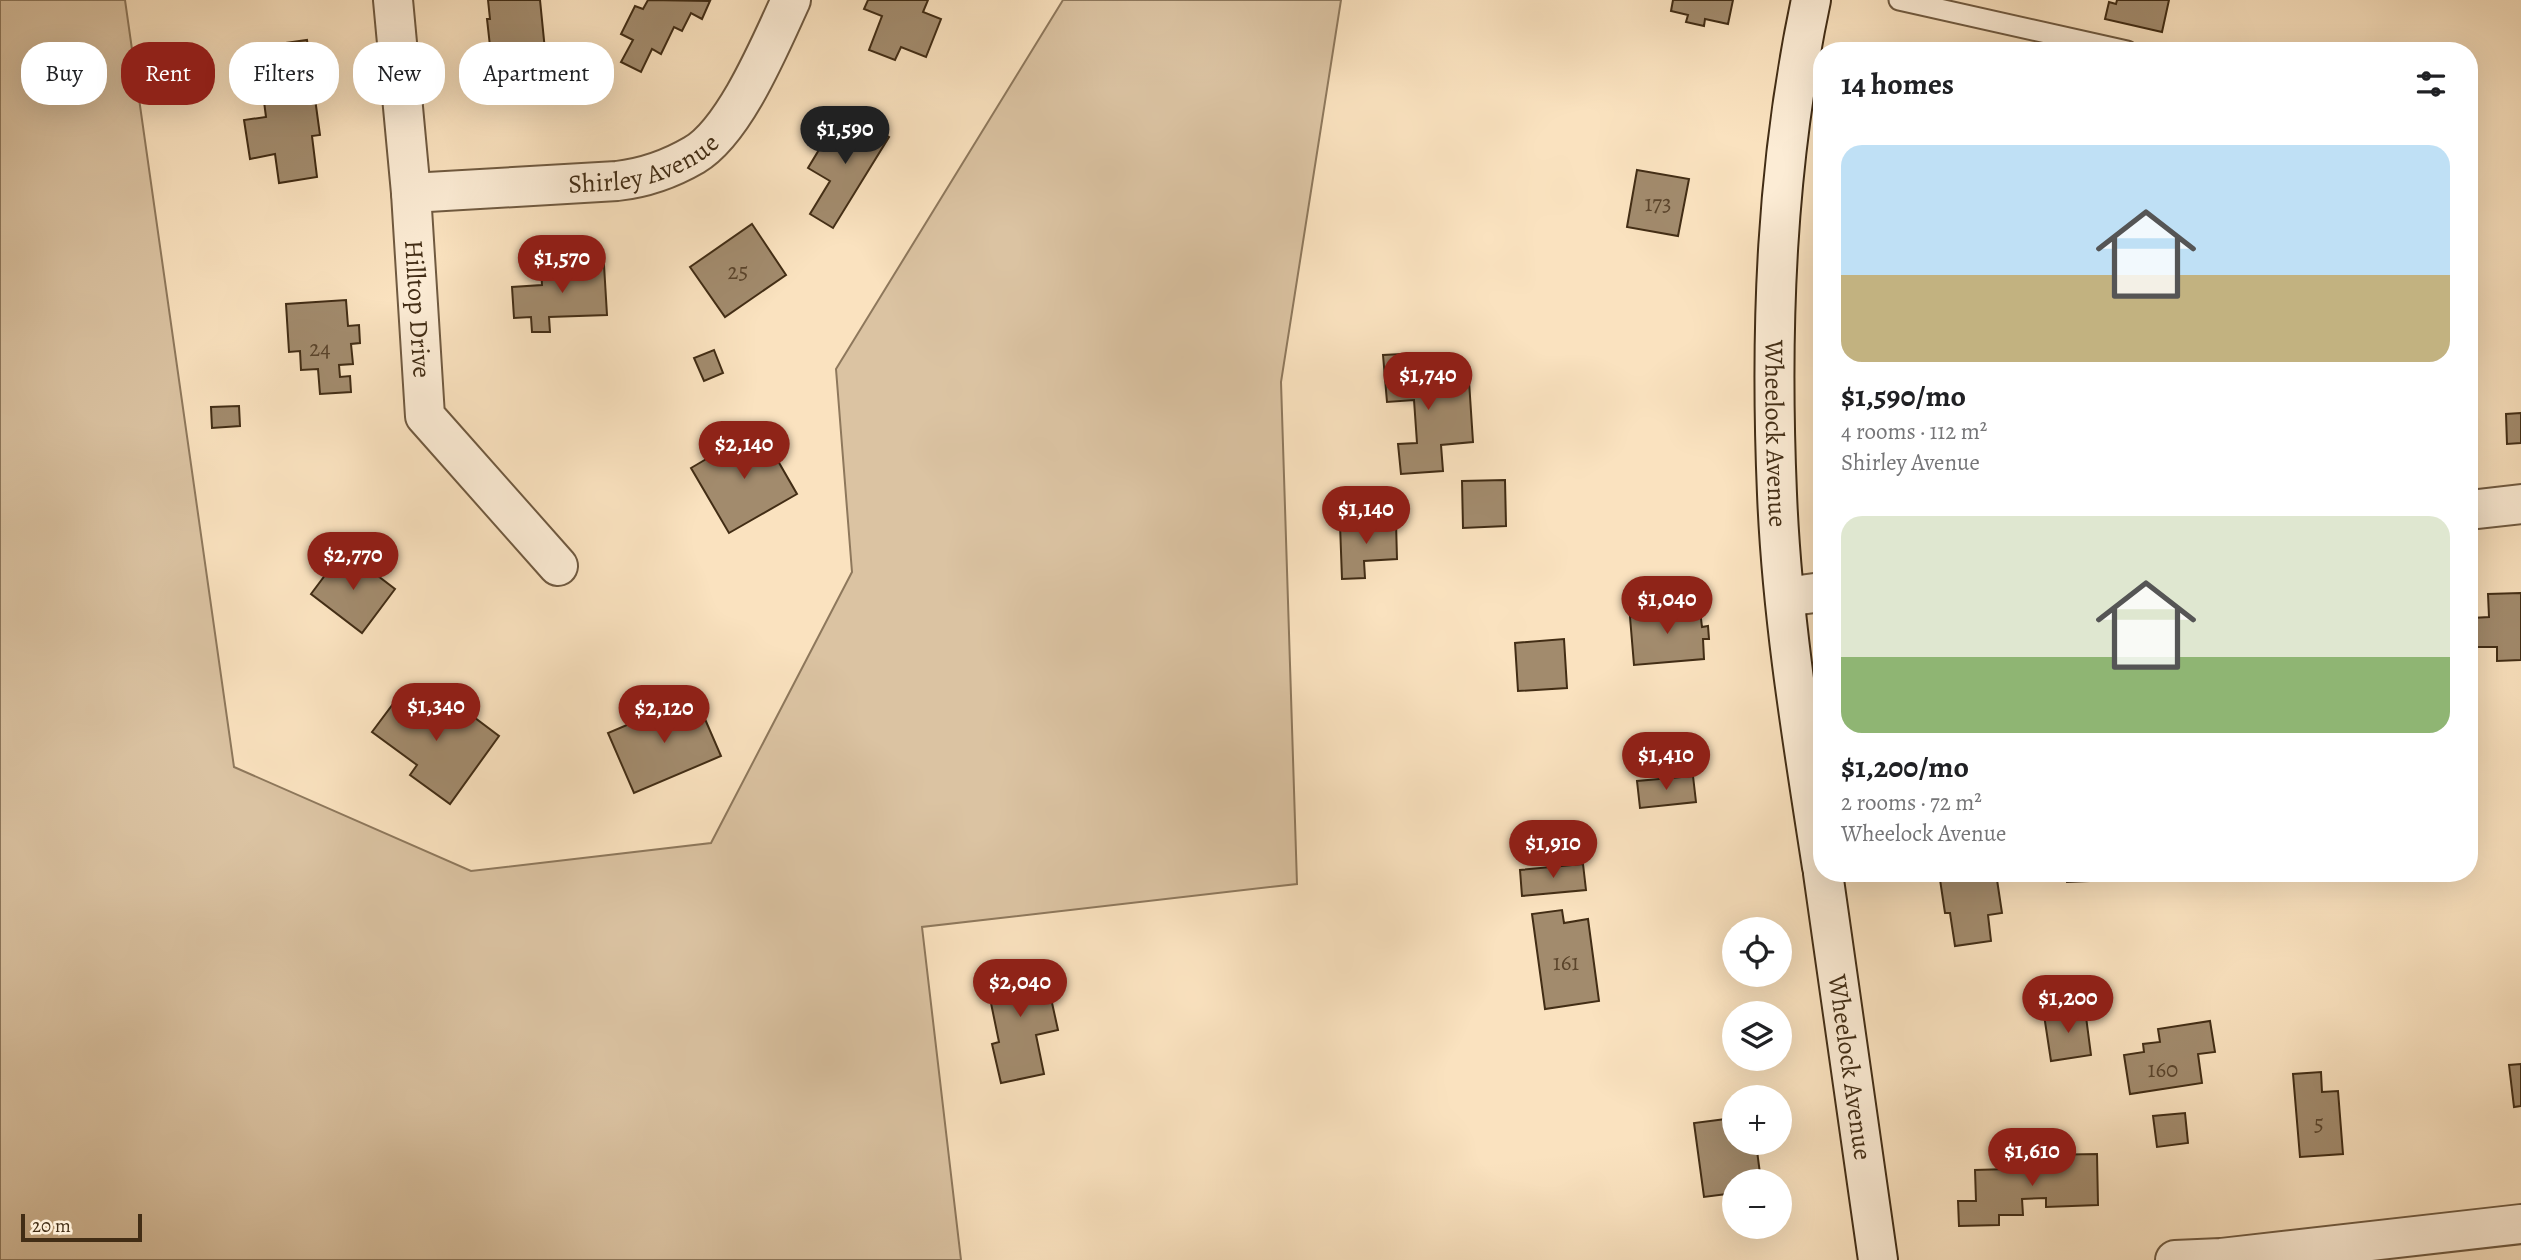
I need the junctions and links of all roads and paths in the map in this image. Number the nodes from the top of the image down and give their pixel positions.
1 (393, 0) edge
2 (791, 0) edge
3 (1811, 0) edge
4 (1899, 0) edge
5 (2087, 42) edge
6 (411, 193) junction
7 (2521, 504) edge
8 (2478, 509) edge
9 (558, 566) dead end
10 (1803, 594) edge
11 (1813, 809) edge
12 (1824, 882) edge
13 (2521, 1224) edge
14 (1878, 1260) edge
15 (2175, 1260) edge

1 - 6 street, Hilltop Drive
2 - 6 street, Shirley Avenue
3 - 10 street, Wheelock Avenue
4 - 5 lane
6 - 9 street, Hilltop Drive
7 - 8 street
10 - 11 street, Wheelock Avenue
12 - 14 street, Wheelock Avenue
13 - 15 street

